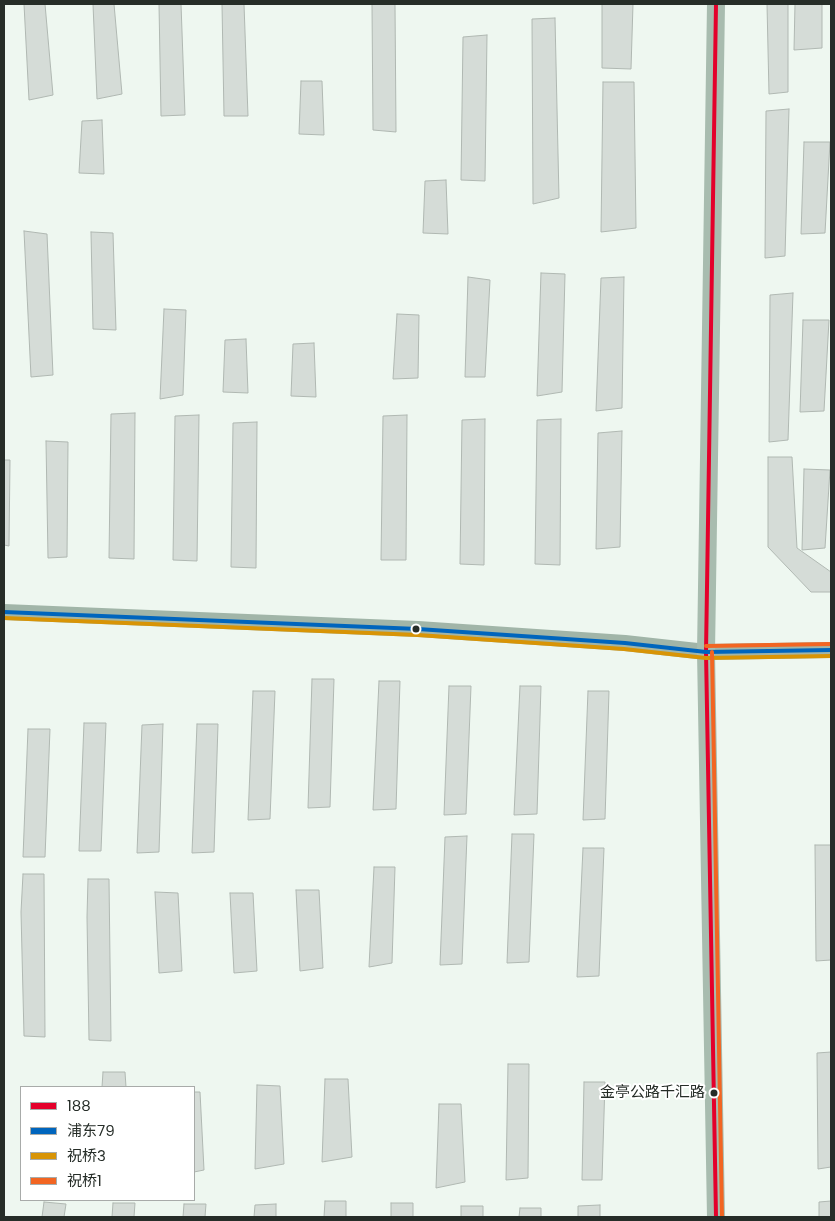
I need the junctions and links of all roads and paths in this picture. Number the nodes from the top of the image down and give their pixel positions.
1 (716, 4) edge
2 (4, 612) edge
3 (831, 650) edge
4 (706, 652) junction
5 (716, 1217) edge

1 - 4 main road
2 - 4 street
3 - 4 street
4 - 5 main road

